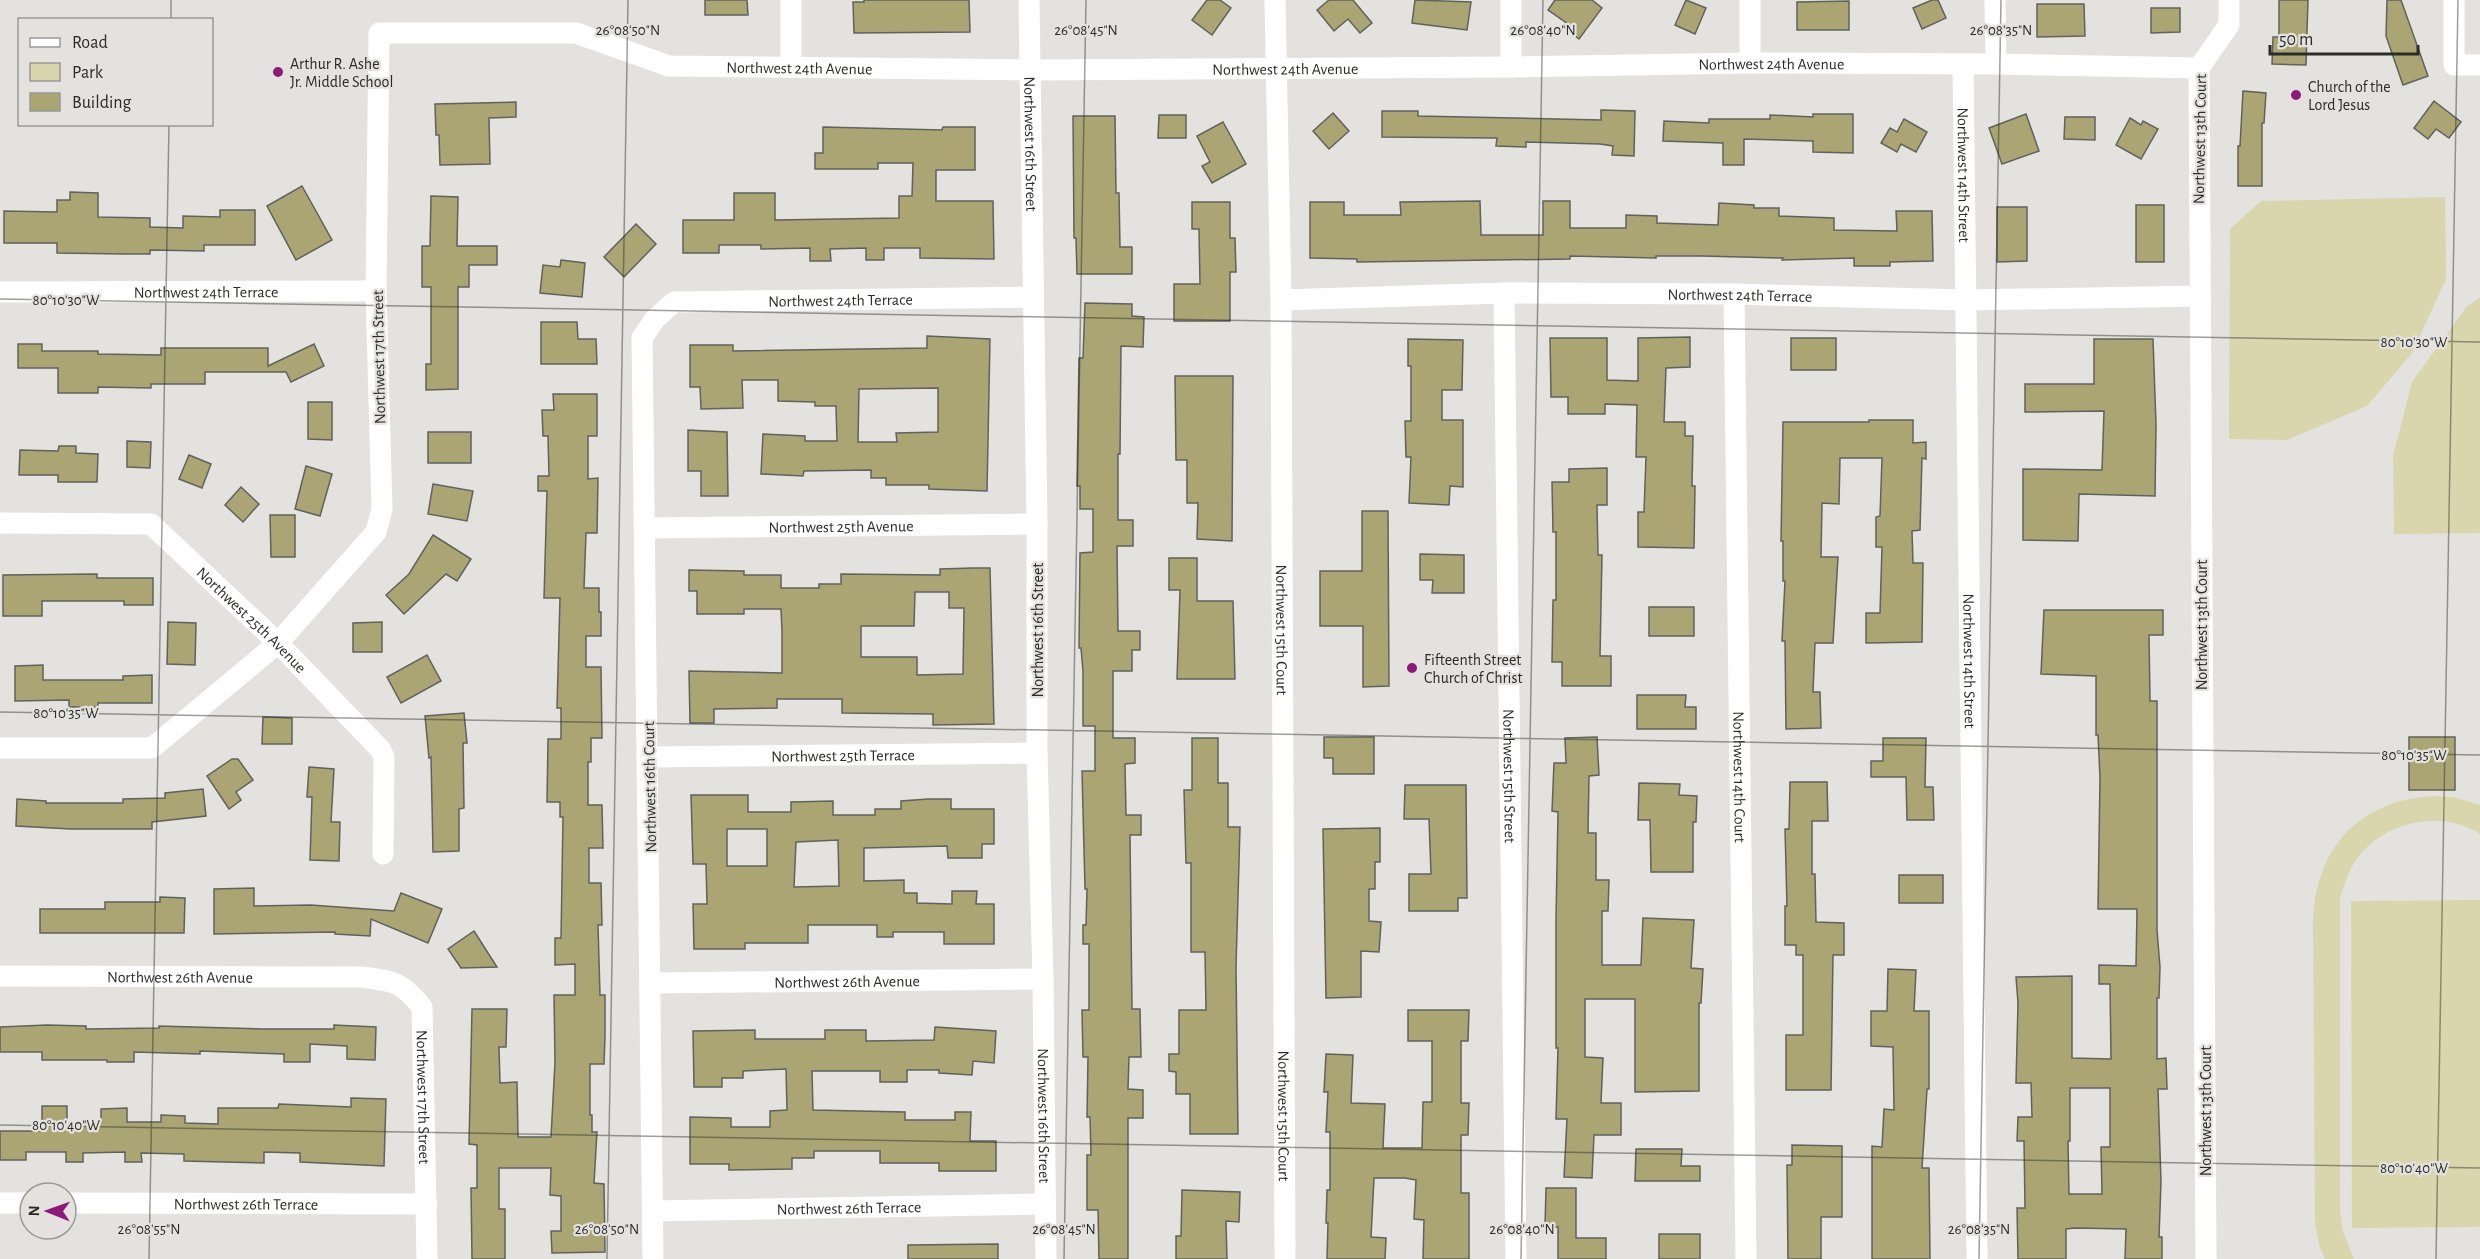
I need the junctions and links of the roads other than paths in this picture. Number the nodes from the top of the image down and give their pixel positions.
1 (791, 0) edge
2 (1029, 0) edge
3 (1275, 0) edge
4 (1511, 0) edge
5 (1750, 0) edge
6 (1995, 0) edge
7 (2229, 0) edge
8 (2454, 0) edge
9 (379, 33) joint
10 (1750, 63) junction
11 (1964, 64) junction
12 (1996, 64) junction
13 (2480, 65) edge
14 (791, 67) junction
15 (1511, 67) junction
16 (2199, 68) junction
17 (1276, 69) junction
18 (1029, 70) junction
19 (376, 291) junction
20 (0, 292) edge
21 (1504, 293) junction
22 (1734, 294) junction
23 (2199, 296) junction
24 (1033, 297) junction
25 (1281, 300) junction
26 (1966, 300) junction
27 (655, 320) joint
28 (0, 523) edge
29 (1037, 524) junction
30 (645, 528) junction
31 (278, 643) junction
32 (0, 748) edge
33 (1037, 753) junction
34 (649, 757) junction
35 (383, 854) dead end
36 (0, 976) edge
37 (360, 977) joint
38 (1043, 979) junction
39 (652, 983) junction
40 (0, 1203) edge
41 (18, 1203) edge
42 (78, 1203) edge
43 (427, 1204) junction
44 (1045, 1204) junction
45 (653, 1211) junction
46 (428, 1259) edge
47 (653, 1259) edge
48 (1046, 1259) edge
49 (1285, 1259) edge
50 (1516, 1259) edge
51 (1746, 1259) edge
52 (1977, 1259) edge
53 (2206, 1259) edge

1 - 14 street
2 - 18 street, Northwest 16th Street
3 - 17 street, Northwest 15th Court
4 - 15 street
5 - 10 street
6 - 12 street
7 - 16 street, Northwest 13th Court
8 - 13 street
9 - 14 street, Northwest 24th Avenue
9 - 19 street, Northwest 17th Street
10 - 11 street, Northwest 24th Avenue
10 - 15 street, Northwest 24th Avenue
11 - 12 street, Northwest 24th Avenue
11 - 26 street, Northwest 14th Street
12 - 16 street, Northwest 24th Avenue
14 - 18 street, Northwest 24th Avenue
15 - 17 street, Northwest 24th Avenue
16 - 23 street, Northwest 13th Court
17 - 18 street, Northwest 24th Avenue
17 - 25 street, Northwest 15th Court
18 - 24 street, Northwest 16th Street
19 - 20 street, Northwest 24th Terrace
19 - 31 street, Northwest 17th Street
21 - 22 street, Northwest 24th Terrace
21 - 25 street, Northwest 24th Terrace
21 - 50 street, Northwest 15th Street
22 - 26 street, Northwest 24th Terrace
22 - 51 street, Northwest 14th Court
23 - 26 street, Northwest 24th Terrace
23 - 53 street, Northwest 13th Court
24 - 27 street, Northwest 24th Terrace
24 - 29 street, Northwest 16th Street
25 - 49 street, Northwest 15th Court
26 - 52 street, Northwest 14th Street
27 - 30 street, Northwest 16th Court
28 - 31 street, Northwest 25th Avenue
29 - 30 street, Northwest 25th Avenue
29 - 33 street, Northwest 16th Street
30 - 34 street, Northwest 16th Court
31 - 32 street
31 - 35 street, Northwest 25th Avenue
33 - 34 street, Northwest 25th Terrace
33 - 38 street, Northwest 16th Street
34 - 39 street, Northwest 16th Court
36 - 37 street, Northwest 26th Avenue
37 - 43 street, Northwest 17th Street
38 - 39 street, Northwest 26th Avenue
38 - 44 street, Northwest 16th Street
39 - 45 street, Northwest 16th Court
40 - 41 street
42 - 43 street, Northwest 26th Terrace
43 - 46 street, Northwest 17th Street
44 - 45 street, Northwest 26th Terrace
44 - 48 street, Northwest 16th Street
45 - 47 street, Northwest 16th Court

